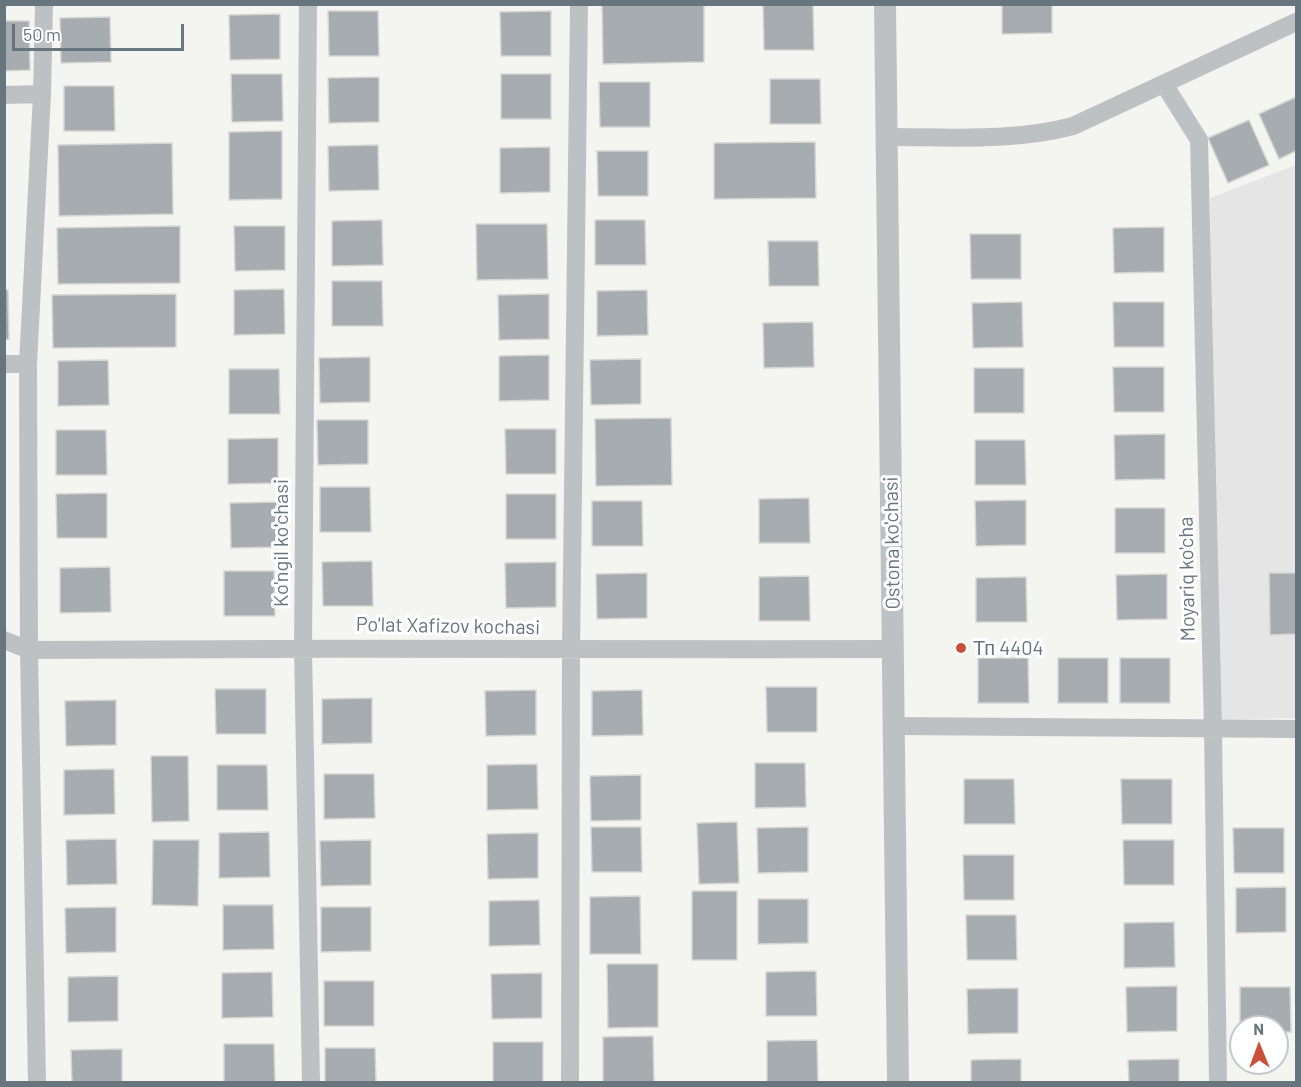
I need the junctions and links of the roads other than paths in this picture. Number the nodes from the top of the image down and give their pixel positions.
1 (44, 4) edge
2 (308, 4) edge
3 (579, 4) edge
4 (885, 4) edge
5 (1296, 22) edge
6 (1164, 84) junction
7 (42, 94) junction
8 (4, 95) edge
9 (888, 137) junction
10 (4, 364) edge
11 (28, 364) junction
12 (4, 640) edge
13 (303, 648) junction
14 (893, 649) junction
15 (30, 650) junction
16 (571, 650) junction
17 (894, 726) junction
18 (1213, 729) junction
19 (1296, 729) edge
20 (37, 1083) edge
21 (311, 1083) edge
22 (570, 1083) edge
23 (898, 1083) edge
24 (1218, 1083) edge

1 - 7 street
2 - 13 street, Ko'ngil ko'chasi
3 - 16 street
4 - 9 street, Ostona ko'chasi
5 - 6 street
6 - 9 street
6 - 18 street, Moyariq ko'cha
7 - 8 street
7 - 11 street
9 - 14 street, Ostona ko'chasi
10 - 11 street
11 - 15 street
12 - 15 street, Po'lat Xafizov kochasi
13 - 15 street, Po'lat Xafizov kochasi
13 - 16 street, Po'lat Xafizov kochasi
13 - 21 street, Ko'ngil ko'chasi
14 - 16 street, Po'lat Xafizov kochasi
14 - 17 street, Ostona ko'chasi
15 - 20 street
16 - 22 street
17 - 18 street
17 - 23 street, Ostona ko'chasi
18 - 19 street
18 - 24 street, Moyariq ko'cha

